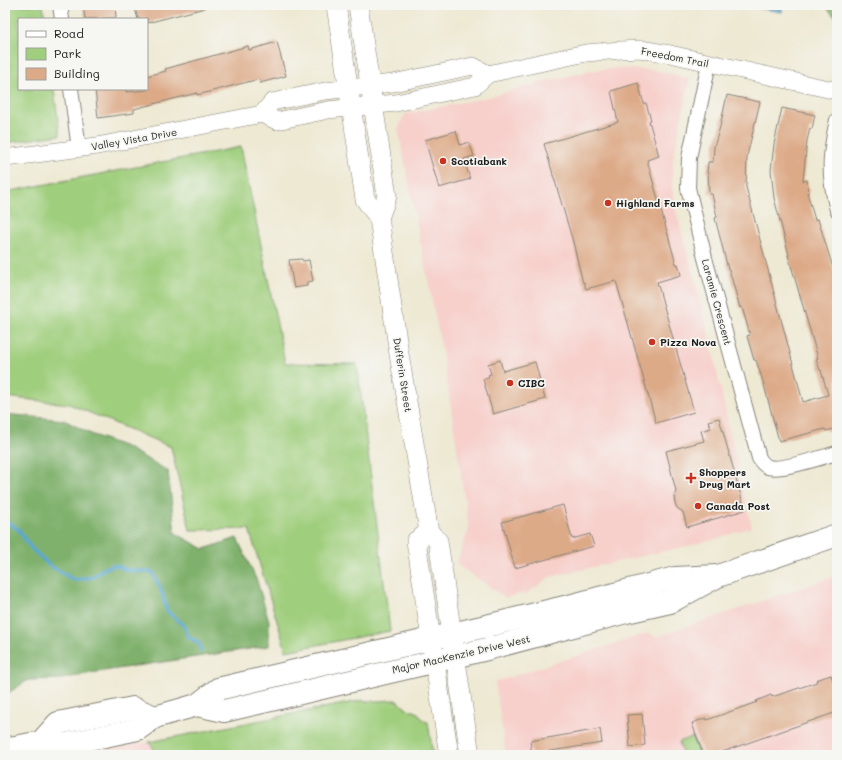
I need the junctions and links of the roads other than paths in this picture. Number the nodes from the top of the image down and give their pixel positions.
1 (60, 5) edge
2 (336, 5) edge
3 (358, 5) edge
4 (62, 18) edge
5 (709, 63) junction
6 (488, 74) junction
7 (370, 85) junction
8 (349, 88) junction
9 (71, 90) edge
10 (837, 91) edge
11 (373, 106) junction
12 (352, 108) junction
13 (262, 114) junction
14 (837, 120) edge
15 (79, 148) junction
16 (5, 158) edge
17 (837, 210) edge
18 (379, 218) junction
19 (837, 453) edge
20 (429, 532) junction
21 (837, 535) edge
22 (718, 576) junction
23 (452, 634) junction
24 (431, 640) junction
25 (455, 656) junction
26 (434, 661) junction
27 (197, 705) junction
28 (5, 749) edge
29 (449, 755) edge
30 (470, 755) edge

1 - 4 street
2 - 8 main road, Dufferin Street
3 - 7 main road, Dufferin Street
5 - 6 street, Freedom Trail
5 - 10 street, Freedom Trail
5 - 19 street, Laramie Crescent
6 - 7 street
6 - 11 street, Freedom Trail
7 - 8 street
7 - 11 main road, Dufferin Street
8 - 12 main road, Dufferin Street
8 - 13 street
9 - 15 street
11 - 12 street, Freedom Trail
11 - 18 main road, Dufferin Street
12 - 13 street, Valley Vista Drive
12 - 18 main road, Dufferin Street
13 - 15 street, Valley Vista Drive
14 - 17 street
15 - 16 street, Valley Vista Drive
18 - 20 main road, Dufferin Street
20 - 23 main road, Dufferin Street
20 - 24 main road
21 - 22 main road, Major MacKenzie Drive West
22 - 23 main road, Major MacKenzie Drive West
22 - 25 main road, Major MacKenzie Drive West
23 - 24 main road, Major MacKenzie Drive West
23 - 25 main road, Dufferin Street
24 - 26 main road
24 - 27 main road, Major MacKenzie Drive West
25 - 26 main road, Major MacKenzie Drive West
25 - 30 main road, Dufferin Street
26 - 27 main road, Major MacKenzie Drive West
26 - 29 main road
27 - 28 main road, Major MacKenzie Drive West

